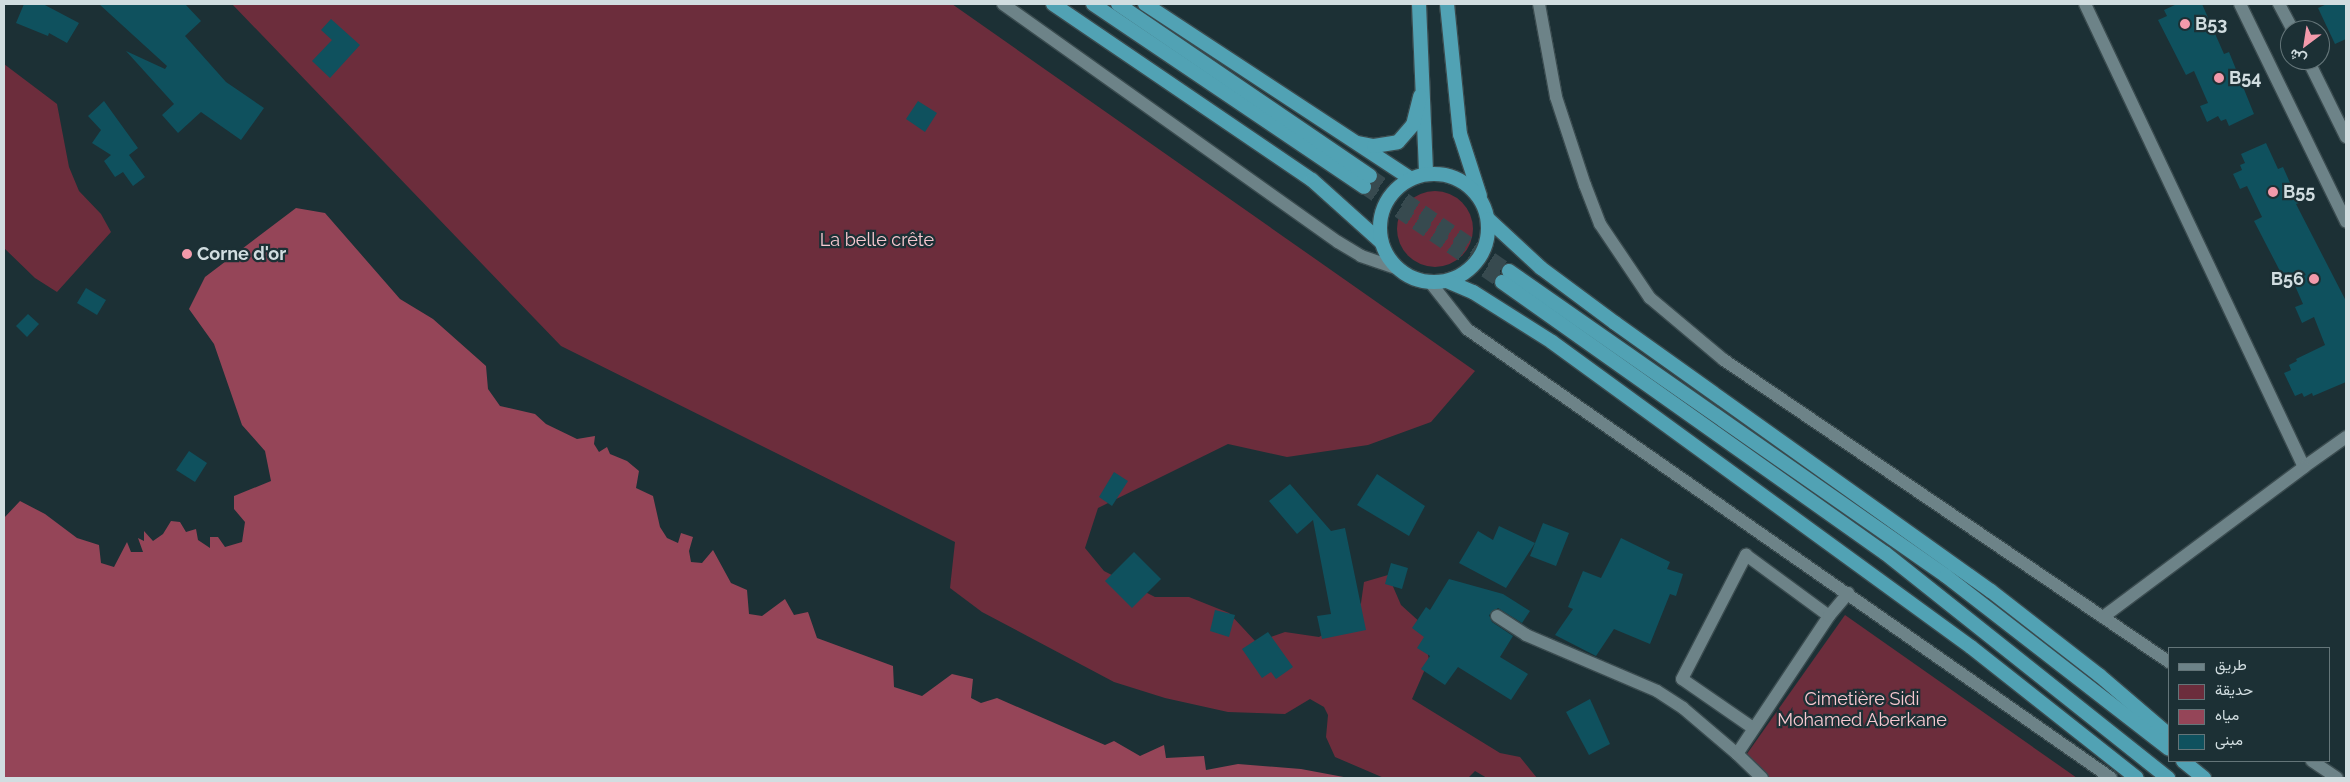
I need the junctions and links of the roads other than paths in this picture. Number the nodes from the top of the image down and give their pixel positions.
1 (1003, 4) edge
2 (1053, 4) edge
3 (1093, 4) edge
4 (1118, 4) edge
5 (1145, 4) edge
6 (1419, 4) edge
7 (1447, 4) edge
8 (1539, 4) edge
9 (2085, 4) edge
10 (2240, 4) edge
11 (2280, 4) edge
12 (2288, 20) edge
13 (2313, 70) edge
14 (1424, 76) junction
15 (2346, 136) edge
16 (1354, 142) junction
17 (1426, 174) junction
18 (1410, 178) junction
19 (1482, 204) junction
20 (1488, 219) junction
21 (2346, 221) edge
22 (1381, 242) junction
23 (1399, 269) junction
24 (1446, 281) junction
25 (1430, 282) junction
26 (2346, 437) edge
27 (2304, 466) junction
28 (1848, 593) junction
29 (1497, 616) dead end
30 (1829, 616) junction
31 (2102, 617) junction
32 (2168, 661) edge
33 (1753, 728) junction
34 (2168, 734) edge
35 (2168, 749) edge
36 (1737, 754) junction
37 (2184, 762) edge
38 (2197, 762) edge
39 (2313, 762) edge
40 (1762, 778) edge
41 (2111, 778) edge
42 (2137, 778) edge
43 (2168, 778) edge
44 (2204, 778) edge
45 (2213, 778) edge
46 (2337, 778) edge

1 - 23 street
2 - 22 highway
3 - 4 highway
5 - 16 highway
6 - 14 highway
7 - 19 highway
8 - 31 street
9 - 27 street
10 - 21 street
11 - 12 street
13 - 15 street
14 - 16 highway
14 - 17 highway
16 - 18 highway
17 - 18 highway
17 - 19 highway
18 - 22 highway
19 - 20 highway
20 - 24 highway
20 - 34 highway
22 - 23 highway
23 - 25 highway
24 - 25 highway
24 - 42 highway
25 - 28 street
26 - 27 street
27 - 31 street
28 - 30 street
28 - 41 street
29 - 36 street
30 - 33 street
30 - 33 street
31 - 32 street
33 - 36 street
35 - 43 highway
36 - 40 street
37 - 44 highway
38 - 45 highway
39 - 46 street

